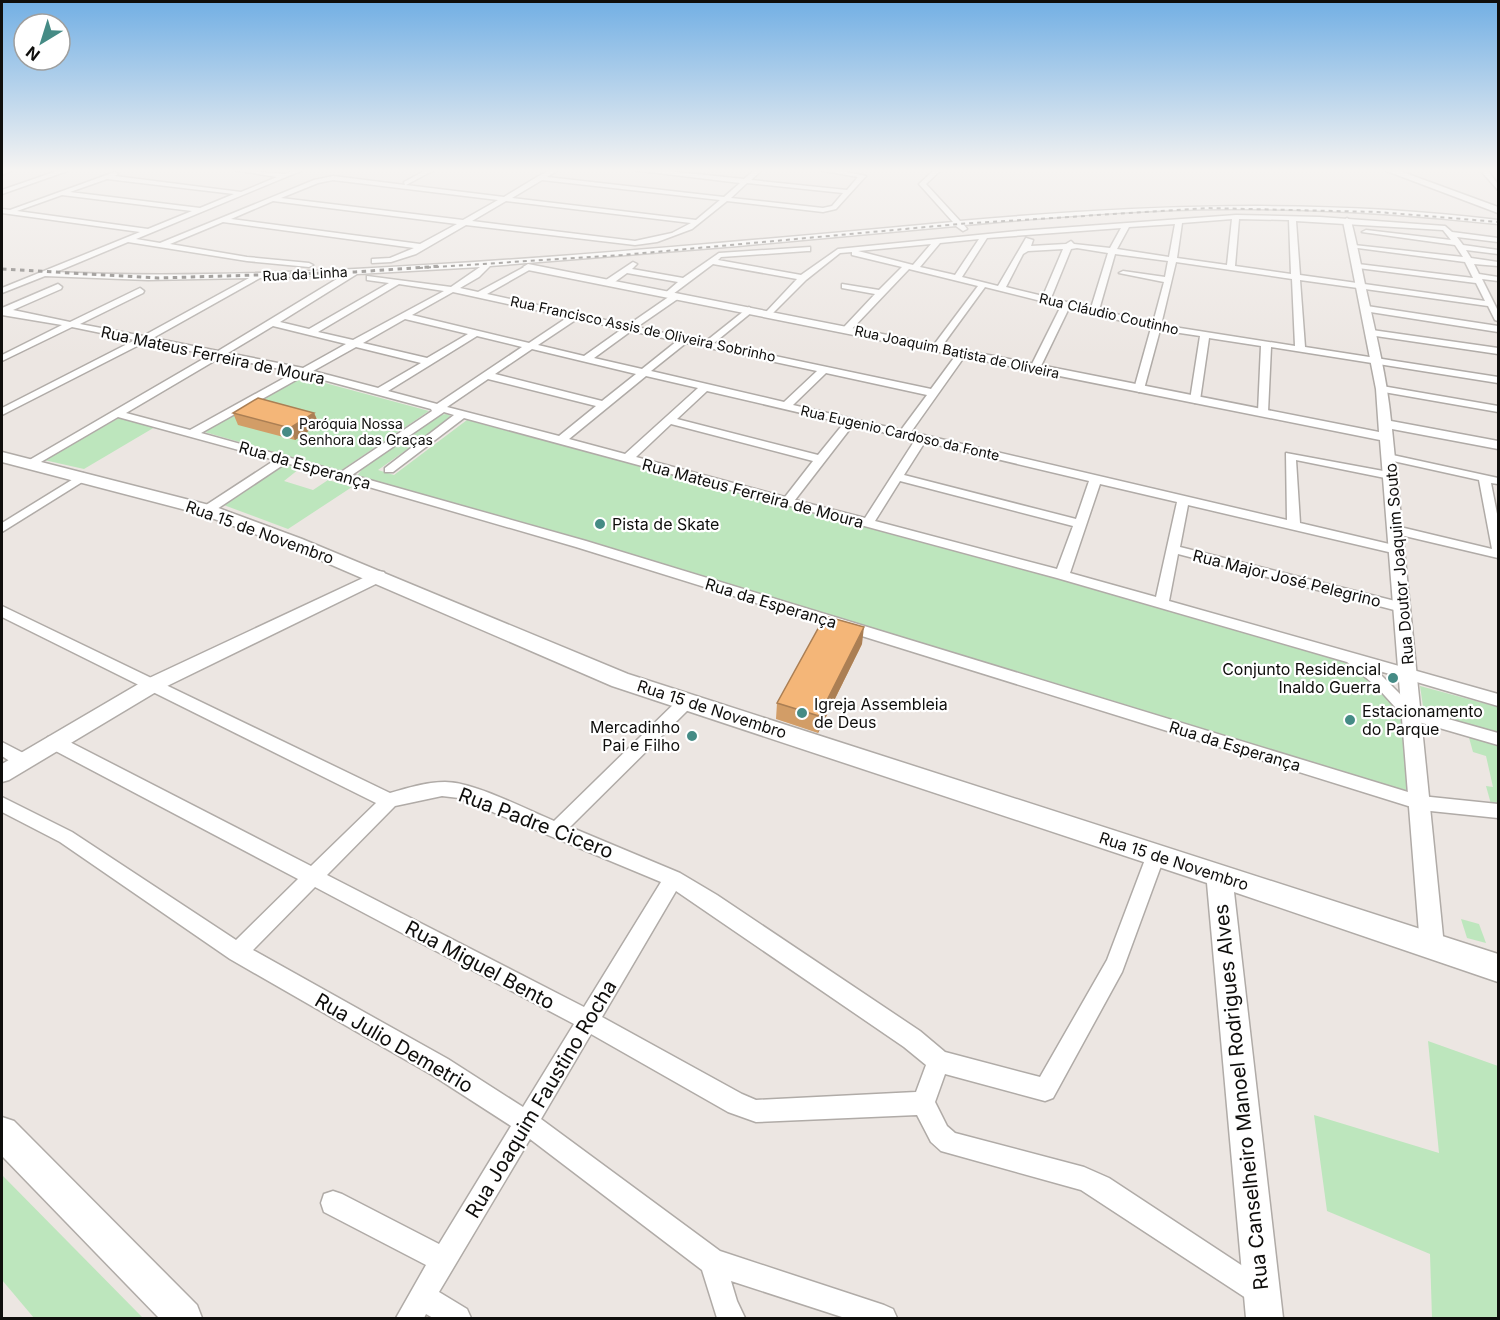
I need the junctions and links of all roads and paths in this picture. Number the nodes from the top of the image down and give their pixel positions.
1 (149, 232) edge
2 (194, 232) edge
3 (310, 232) edge
4 (446, 232) edge
5 (536, 232) edge
6 (681, 232) edge
7 (880, 232) edge
8 (965, 232) edge
9 (1031, 232) junction
10 (1038, 232) edge
11 (1078, 232) edge
12 (1123, 232) edge
13 (1177, 232) edge
14 (1235, 232) edge
15 (1293, 232) edge
16 (1350, 232) edge
17 (1381, 232) edge
18 (1398, 232) edge
19 (1451, 232) edge
20 (1397, 235) junction
21 (985, 236) junction
22 (971, 238) junction
23 (1454, 239) junction
24 (128, 240) junction
25 (1498, 240) edge
26 (938, 241) junction
27 (162, 245) junction
28 (420, 246) junction
29 (1354, 247) junction
30 (1066, 248) junction
31 (807, 249) dead end
32 (1026, 249) junction
33 (843, 250) junction
34 (680, 252) dead end
35 (1112, 252) junction
36 (1403, 252) junction
37 (1498, 252) edge
38 (638, 255) junction
39 (712, 261) junction
40 (1171, 261) junction
41 (1467, 261) junction
42 (487, 264) junction
43 (1498, 264) edge
44 (1358, 266) junction
45 (528, 267) joint
46 (911, 267) junction
47 (1231, 269) junction
48 (625, 270) junction
49 (1123, 273) dead end
50 (44, 274) junction
51 (354, 274) junction
52 (260, 276) junction
53 (1296, 277) junction
54 (803, 278) junction
55 (958, 278) junction
56 (1476, 278) junction
57 (1498, 279) edge
58 (1169, 280) junction
59 (398, 281) junction
60 (684, 281) junction
61 (609, 282) junction
62 (983, 284) junction
63 (844, 286) dead end
64 (1360, 286) junction
65 (58, 287) dead end
66 (1001, 288) junction
67 (453, 289) junction
68 (1484, 290) junction
69 (2, 291) edge
70 (140, 291) dead end
71 (1498, 292) edge
72 (881, 293) junction
73 (480, 294) junction
74 (672, 295) junction
75 (1046, 299) junction
76 (1066, 304) junction
77 (1493, 307) edge
78 (1366, 309) junction
79 (749, 310) junction
80 (2, 311) edge
81 (1094, 311) junction
82 (769, 314) junction
83 (403, 316) junction
84 (575, 316) junction
85 (1498, 318) edge
86 (272, 323) junction
87 (70, 325) junction
88 (1157, 327) junction
89 (629, 328) junction
90 (1498, 328) edge
91 (847, 329) junction
92 (309, 333) junction
93 (1372, 333) junction
94 (474, 334) junction
95 (1205, 336) junction
96 (144, 339) junction
97 (685, 339) junction
98 (356, 343) junction
99 (708, 344) junction
100 (1266, 345) junction
101 (528, 346) junction
102 (936, 348) junction
103 (1300, 350) junction
104 (1498, 351) edge
105 (220, 353) junction
106 (962, 353) junction
107 (2, 358) edge
108 (586, 359) junction
109 (1377, 361) junction
110 (430, 362) junction
111 (1035, 368) junction
112 (824, 369) junction
113 (301, 371) junction
114 (643, 373) junction
115 (486, 375) junction
116 (1498, 380) edge
117 (705, 387) junction
118 (1139, 389) junction
119 (1382, 389) junction
120 (378, 393) junction
121 (934, 393) junction
122 (1194, 400) junction
123 (604, 405) junction
124 (786, 406) junction
125 (1498, 409) edge
126 (438, 410) junction
127 (2, 412) edge
128 (1263, 412) junction
129 (118, 414) junction
130 (461, 415) junction
131 (669, 420) junction
132 (850, 422) junction
133 (1386, 430) junction
134 (193, 433) junction
135 (904, 434) junction
136 (922, 438) junction
137 (561, 440) junction
138 (1498, 445) edge
139 (2, 457) edge
140 (1388, 457) junction
141 (284, 459) junction
142 (627, 459) junction
143 (820, 459) junction
144 (30, 464) junction
145 (389, 470) dead end
146 (1390, 475) junction
147 (343, 476) junction
148 (83, 477) junction
149 (898, 477) junction
150 (1484, 478) junction
151 (1095, 479) junction
152 (1498, 481) edge
153 (1183, 500) junction
154 (787, 502) junction
155 (207, 510) junction
156 (5, 523) edge
157 (867, 524) junction
158 (1080, 524) junction
159 (1294, 526) junction
160 (1396, 530) junction
161 (1498, 548) edge
162 (1173, 549) junction
163 (1397, 550) junction
164 (1498, 554) edge
165 (1062, 575) junction
166 (378, 576) junction
167 (1161, 604) junction
168 (1402, 607) junction
169 (3, 613) edge
170 (1344, 655) junction
171 (1409, 674) junction
172 (154, 684) junction
173 (1498, 700) edge
174 (686, 702) junction
175 (1411, 714) junction
176 (1498, 739) edge
177 (54, 742) junction
178 (2, 748) edge
179 (23, 761) junction
180 (2, 774) edge
181 (389, 801) junction
182 (1421, 803) junction
183 (2, 804) edge
184 (1498, 811) edge
185 (556, 830) junction
186 (1156, 855) junction
187 (1219, 874) junction
188 (313, 877) junction
189 (673, 879) junction
190 (1432, 946) junction
191 (237, 952) junction
192 (1498, 968) edge
193 (587, 1020) junction
194 (939, 1061) junction
195 (923, 1103) junction
196 (527, 1123) junction
197 (2, 1133) edge
198 (333, 1203) dead end
199 (444, 1260) junction
200 (714, 1262) junction
201 (1262, 1306) edge
202 (415, 1308) edge
203 (184, 1318) edge
204 (458, 1318) edge
205 (732, 1318) edge
206 (884, 1318) edge

1 - 24 street
2 - 27 street
3 - 28 street
4 - 28 street
5 - 6 street
7 - 38 street, Rua da Linha
8 - 22 street
9 - 10 street
9 - 21 street
9 - 32 street
11 - 30 street
12 - 35 street
13 - 40 street
14 - 47 street
15 - 53 street
16 - 29 street, Rua Doutor Joaquim Souto
17 - 20 street
18 - 23 street
19 - 23 street
20 - 23 street
20 - 36 street
21 - 22 street
21 - 55 street
22 - 26 street
23 - 25 street
23 - 37 street
23 - 41 street
24 - 27 street
24 - 50 street
26 - 33 street
26 - 46 street
27 - 28 street
29 - 36 street
29 - 44 street, Rua Doutor Joaquim Souto
30 - 32 street
30 - 35 street
30 - 75 street
31 - 39 street
32 - 66 street
33 - 46 street, Rua Cláudio Coutinho
33 - 54 street
34 - 38 street
35 - 40 street
35 - 81 street
36 - 41 street
38 - 42 street, Rua da Linha
38 - 48 street
39 - 54 street
39 - 60 street
40 - 47 street
40 - 58 street
41 - 43 street
41 - 56 street
42 - 51 street, Rua da Linha
42 - 67 street
44 - 56 street
44 - 64 street, Rua Doutor Joaquim Souto
45 - 61 street, Rua Joaquim Batista de Oliveira
45 - 73 street
46 - 55 street, Rua Cláudio Coutinho
46 - 72 street
47 - 53 street
48 - 60 street
48 - 61 street
49 - 58 street
50 - 52 street, Rua da Linha
50 - 69 street
51 - 52 street, Rua da Linha
51 - 59 street, Rua Francisco Assis de Oliveira Sobrinho
51 - 86 street
52 - 96 street
53 - 64 street
53 - 103 street
54 - 82 street
55 - 62 street, Rua Cláudio Coutinho
56 - 57 street
56 - 68 street
58 - 88 street
59 - 67 street, Rua Francisco Assis de Oliveira Sobrinho
59 - 92 street
60 - 74 street
61 - 74 street, Rua Joaquim Batista de Oliveira
62 - 66 street, Rua Cláudio Coutinho
62 - 102 street
63 - 72 street
64 - 77 street
64 - 78 street, Rua Doutor Joaquim Souto
65 - 80 street
66 - 75 street, Rua Cláudio Coutinho
67 - 73 street, Rua Francisco Assis de Oliveira Sobrinho
67 - 83 street
68 - 71 street
68 - 77 street
70 - 87 street
72 - 91 street
73 - 84 street, Rua Francisco Assis de Oliveira Sobrinho
74 - 79 street, Rua Joaquim Batista de Oliveira
74 - 89 street
75 - 76 street, Rua Cláudio Coutinho
76 - 81 street, Rua Cláudio Coutinho
76 - 111 street
77 - 85 street
78 - 90 street
78 - 93 street, Rua Doutor Joaquim Souto
79 - 82 street, Rua Joaquim Batista de Oliveira
79 - 99 street
80 - 87 street, Rua Mateus Ferreira de Moura
81 - 88 street, Rua Cláudio Coutinho
82 - 91 street, Rua Joaquim Batista de Oliveira
83 - 94 street, Rua Eugenio Cardoso da Fonte
83 - 98 street
84 - 89 street, Rua Francisco Assis de Oliveira Sobrinho
84 - 101 street
86 - 92 street
86 - 105 street
87 - 96 street, Rua Mateus Ferreira de Moura
87 - 107 street
88 - 95 street, Rua Cláudio Coutinho
88 - 118 street
89 - 97 street, Rua Francisco Assis de Oliveira Sobrinho
89 - 108 street
91 - 102 street, Rua Joaquim Batista de Oliveira
92 - 98 street
93 - 104 street
93 - 109 street, Rua Doutor Joaquim Souto
94 - 101 street, Rua Eugenio Cardoso da Fonte
94 - 110 street
95 - 100 street, Rua Cláudio Coutinho
95 - 122 street
96 - 105 street, Rua Mateus Ferreira de Moura
96 - 127 street
97 - 99 street, Rua Francisco Assis de Oliveira Sobrinho
97 - 114 street
98 - 110 street
98 - 113 street
99 - 112 street, Rua Francisco Assis de Oliveira Sobrinho
100 - 103 street, Rua Cláudio Coutinho
100 - 128 street
101 - 108 street, Rua Eugenio Cardoso da Fonte
101 - 115 street
102 - 106 street, Rua Joaquim Batista de Oliveira
103 - 109 street, Rua Cláudio Coutinho
105 - 113 street, Rua Mateus Ferreira de Moura
105 - 129 street
106 - 111 street, Rua Joaquim Batista de Oliveira
106 - 121 street
108 - 114 street, Rua Eugenio Cardoso da Fonte
109 - 116 street, Rua Cláudio Coutinho
109 - 119 street, Rua Doutor Joaquim Souto
110 - 120 street
111 - 118 street, Rua Joaquim Batista de Oliveira
112 - 121 street, Rua Francisco Assis de Oliveira Sobrinho
112 - 124 street
113 - 120 street, Rua Mateus Ferreira de Moura
113 - 134 street
114 - 117 street, Rua Eugenio Cardoso da Fonte
114 - 123 street
115 - 123 street
115 - 126 street
117 - 124 street, Rua Eugenio Cardoso da Fonte
117 - 131 street
118 - 122 street, Rua Joaquim Batista de Oliveira
119 - 125 street
119 - 133 street, Rua Doutor Joaquim Souto
120 - 126 street, Rua Mateus Ferreira de Moura
121 - 135 street
122 - 128 street, Rua Joaquim Batista de Oliveira
123 - 137 street
124 - 132 street, Rua Eugenio Cardoso da Fonte
126 - 130 street, Rua Mateus Ferreira de Moura
126 - 147 street
128 - 133 street, Rua Joaquim Batista de Oliveira
129 - 134 street, Rua da Esperança
129 - 144 street
130 - 137 street, Rua Mateus Ferreira de Moura
130 - 145 street
131 - 142 street
131 - 143 street
132 - 135 street, Rua Eugenio Cardoso da Fonte
132 - 143 street
133 - 138 street, Rua Joaquim Batista de Oliveira
133 - 140 street, Rua Doutor Joaquim Souto
134 - 141 street, Rua da Esperança
135 - 136 street, Rua Eugenio Cardoso da Fonte
136 - 149 street
136 - 151 street, Rua Eugenio Cardoso da Fonte
137 - 142 street, Rua Mateus Ferreira de Moura
139 - 144 main road, Rua 15 de Novembro
140 - 146 street, Rua Doutor Joaquim Souto
140 - 150 street
141 - 147 street, Rua da Esperança
141 - 155 street
142 - 154 street, Rua Mateus Ferreira de Moura
143 - 154 street
144 - 148 main road, Rua 15 de Novembro
146 - 159 street
146 - 160 street, Rua Doutor Joaquim Souto
147 - 182 street, Rua da Esperança
148 - 155 main road, Rua 15 de Novembro
148 - 156 street
149 - 157 street
149 - 158 street
150 - 152 street
150 - 161 street
151 - 153 street, Rua Eugenio Cardoso da Fonte
151 - 158 street
153 - 159 street, Rua Eugenio Cardoso da Fonte
153 - 162 street
154 - 157 street, Rua Mateus Ferreira de Moura
155 - 166 main road, Rua 15 de Novembro
157 - 165 street, Rua Mateus Ferreira de Moura
158 - 165 street
159 - 163 street, Rua Eugenio Cardoso da Fonte
160 - 163 street, Rua Doutor Joaquim Souto
160 - 164 street
162 - 167 street
162 - 168 street, Rua Major José Pelegrino
163 - 168 street, Rua Doutor Joaquim Souto
165 - 167 street, Rua Mateus Ferreira de Moura
166 - 172 street
166 - 174 main road, Rua 15 de Novembro
167 - 170 street, Rua Mateus Ferreira de Moura
168 - 171 street, Rua Doutor Joaquim Souto
169 - 172 street
170 - 171 street, Rua Mateus Ferreira de Moura
170 - 175 street
171 - 173 street, Rua Mateus Ferreira de Moura
171 - 175 street, Rua Doutor Joaquim Souto
172 - 177 street
172 - 181 street
174 - 185 street
174 - 186 main road, Rua 15 de Novembro
175 - 176 street
175 - 182 street, Rua Doutor Joaquim Souto
177 - 179 street
177 - 188 street, Rua Miguel Bento
178 - 179 street
179 - 180 street
181 - 185 street, Rua Padre Cicero
181 - 188 street
182 - 184 street, Rua da Esperança
182 - 190 street, Rua Doutor Joaquim Souto
183 - 191 street, Rua Julio Demetrio
185 - 189 street, Rua Padre Cicero
186 - 187 main road, Rua 15 de Novembro
186 - 194 street
187 - 190 main road, Rua 15 de Novembro
187 - 201 main road, Rua Canselheiro Manoel Rodrigues Alves
188 - 191 street
188 - 193 street, Rua Miguel Bento
189 - 193 street, Rua Joaquim Faustino Rocha
189 - 194 street, Rua Padre Cicero
190 - 192 main road, Rua 15 de Novembro
191 - 196 street, Rua Julio Demetrio
193 - 195 street, Rua Miguel Bento
193 - 196 street, Rua Joaquim Faustino Rocha
194 - 195 street
195 - 201 street
196 - 199 street, Rua Joaquim Faustino Rocha
196 - 200 street, Rua Julio Demetrio
197 - 203 main road
198 - 199 street
199 - 202 street, Rua Joaquim Faustino Rocha
200 - 205 street
200 - 206 street, Rua Julio Demetrio
202 - 204 street

